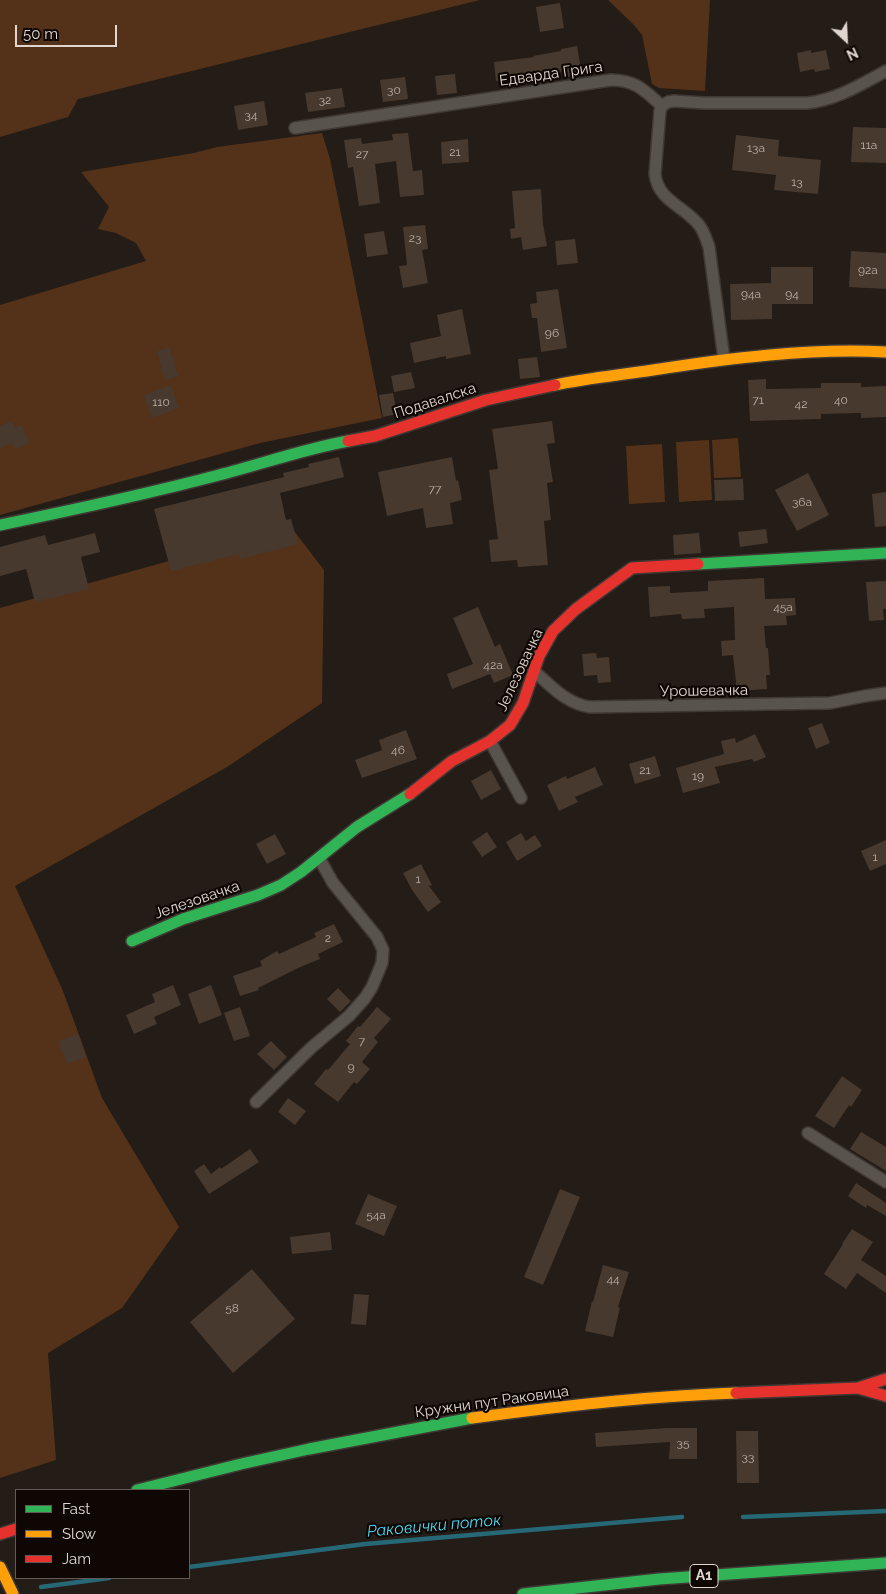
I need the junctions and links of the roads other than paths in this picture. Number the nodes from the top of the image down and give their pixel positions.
1 (886, 71) edge
2 (662, 106) junction
3 (295, 128) dead end
4 (886, 352) edge
5 (724, 359) junction
6 (0, 525) edge
7 (886, 552) edge
8 (534, 671) junction
9 (886, 694) edge
10 (490, 741) junction
11 (521, 798) dead end
12 (319, 858) junction
13 (132, 941) dead end
14 (256, 1102) dead end
15 (808, 1133) dead end
16 (886, 1182) edge
17 (886, 1379) edge
18 (858, 1388) junction
19 (886, 1396) edge
20 (140, 1489) edge
21 (15, 1529) edge
22 (0, 1534) edge
23 (886, 1564) edge
24 (0, 1567) edge
25 (13, 1594) edge
26 (523, 1594) edge

1 - 2 street
2 - 3 street, Едварда Грига
2 - 5 street
4 - 5 main road, Подавалска
5 - 6 main road, Подавалска
7 - 8 main road, Јелезовачка
8 - 9 street, Урошевачка
8 - 10 main road, Јелезовачка
10 - 11 street
10 - 12 main road, Јелезовачка
12 - 13 main road, Јелезовачка
12 - 14 street
15 - 16 street
17 - 18 main road, Кружни пут Раковица
18 - 19 main road, Кружни пут Раковица
18 - 20 main road, Кружни пут Раковица
21 - 22 main road
23 - 26 main road, A1
24 - 25 main road

